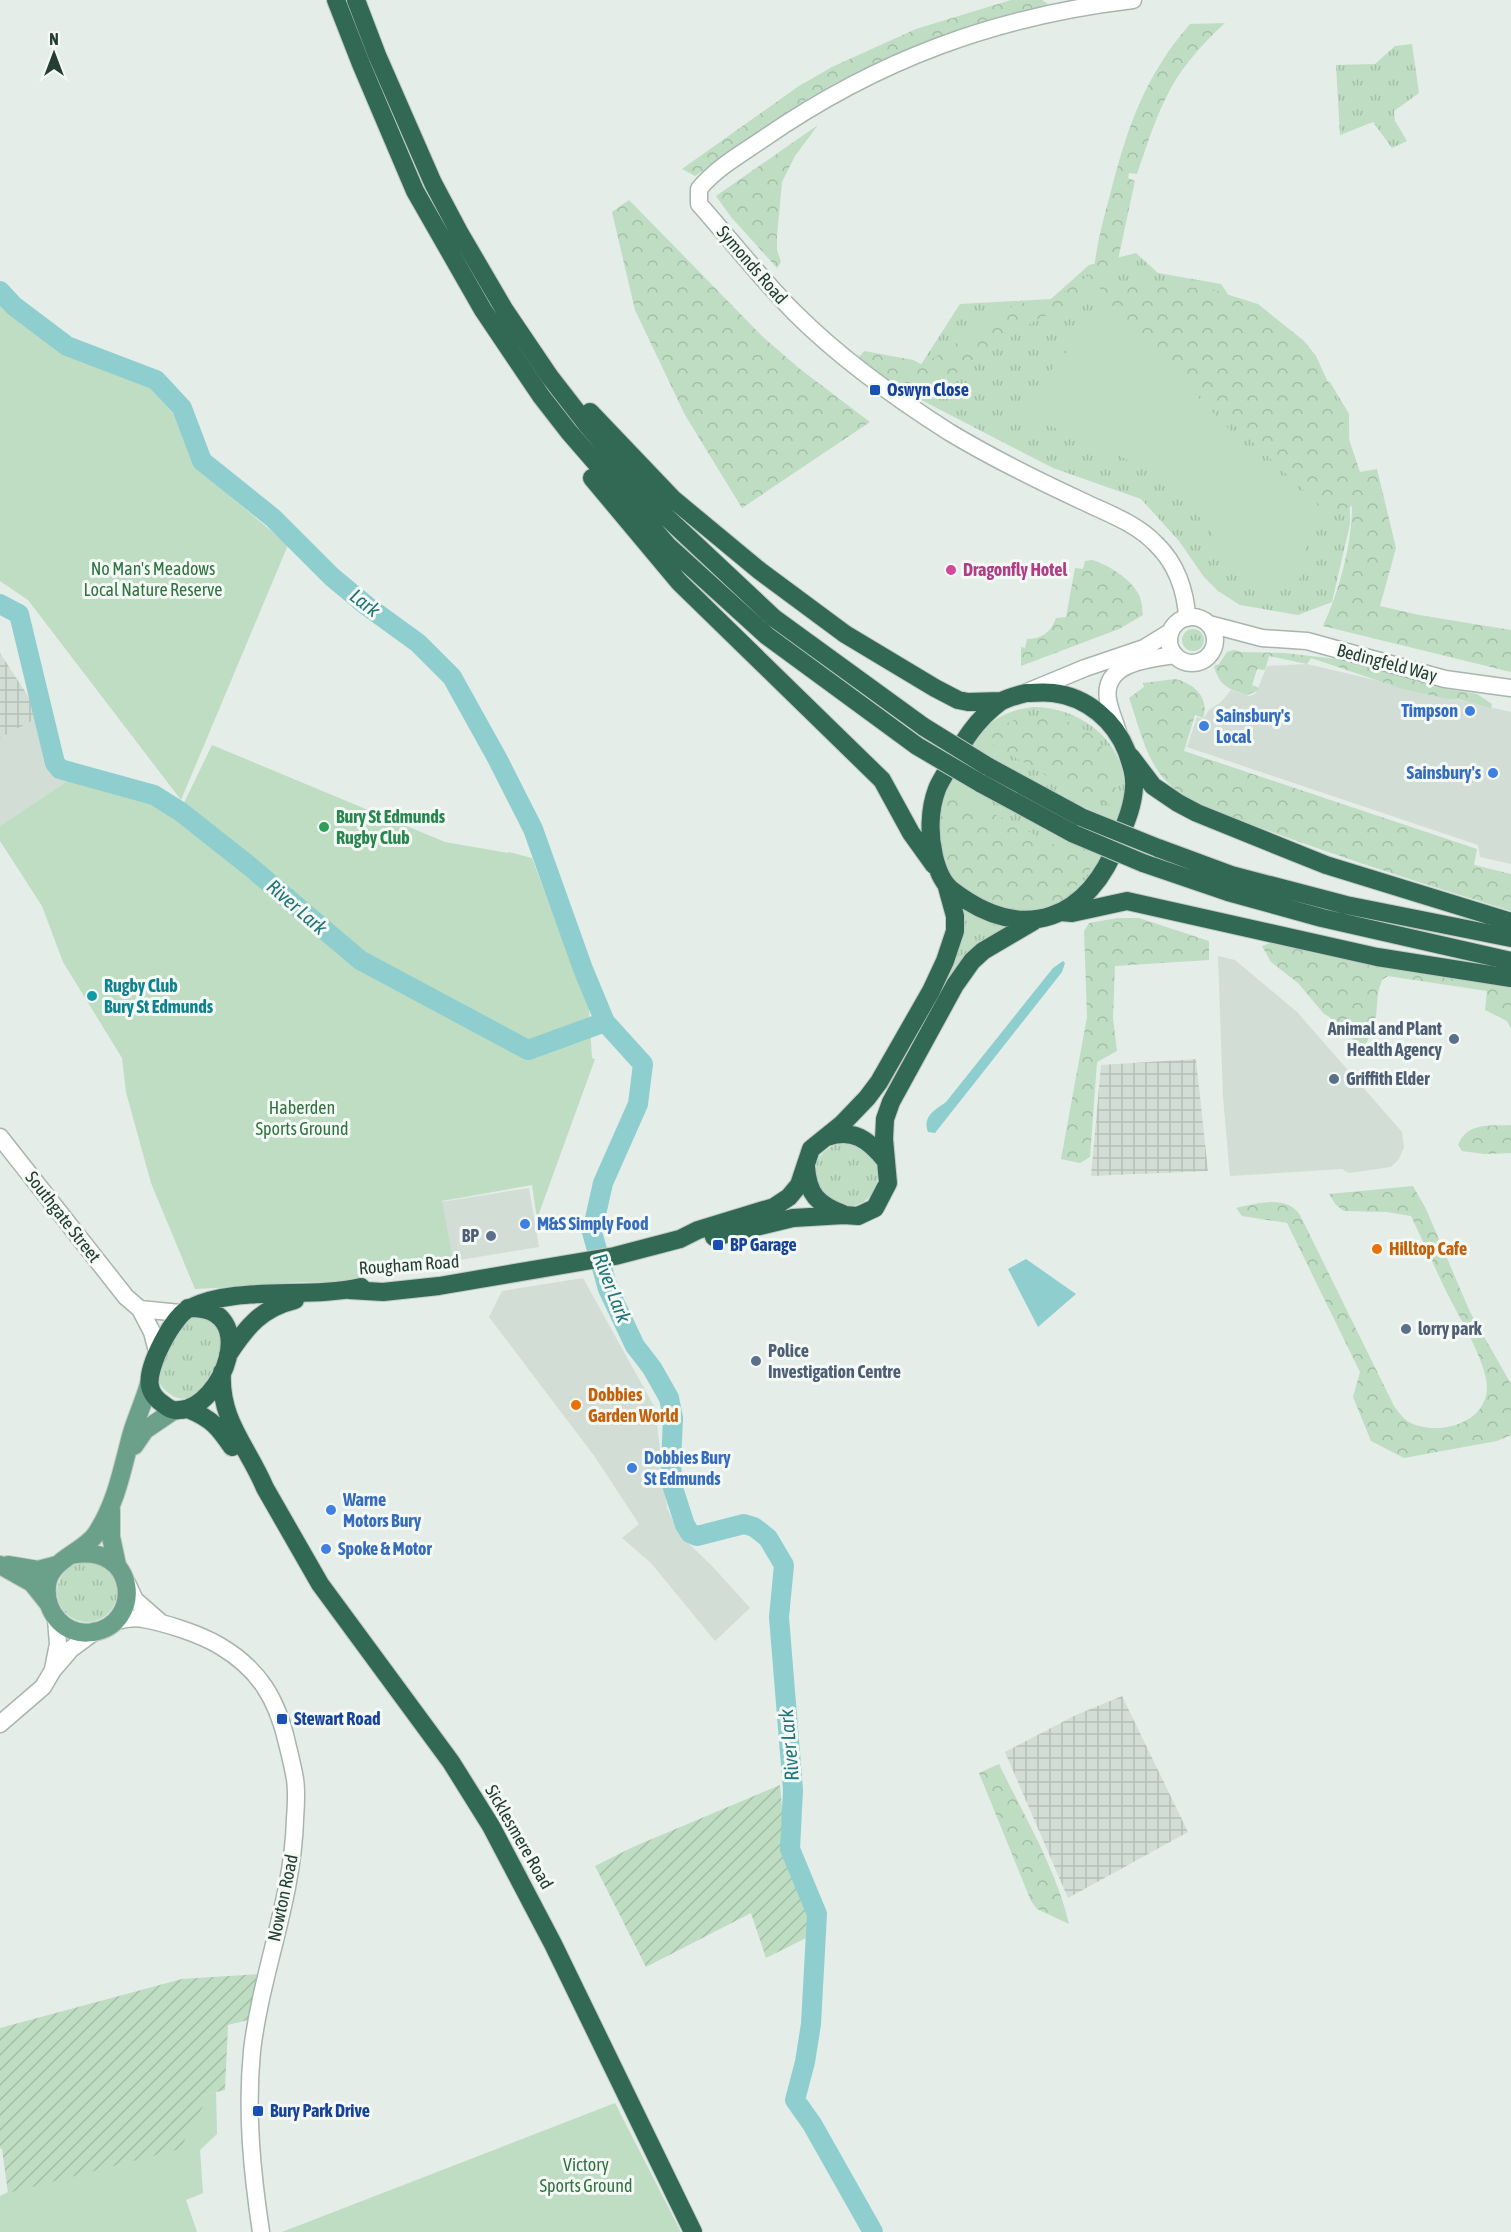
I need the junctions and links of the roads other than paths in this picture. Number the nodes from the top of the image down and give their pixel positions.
1 (336, 0) edge
2 (356, 0) edge
3 (1133, 0) edge
4 (550, 377) junction
5 (541, 396) junction
6 (1187, 618) junction
7 (1209, 624) junction
8 (1170, 632) junction
9 (1262, 638) junction
10 (1215, 643) junction
11 (1175, 655) junction
12 (1511, 688) edge
13 (1026, 693) junction
14 (1002, 701) junction
15 (1118, 732) junction
16 (1126, 751) junction
17 (937, 869) junction
18 (947, 887) junction
19 (1059, 912) junction
20 (1034, 921) junction
21 (1511, 922) edge
22 (1511, 938) edge
23 (1511, 961) edge
24 (1511, 978) edge
25 (0, 1137) edge
26 (822, 1138) junction
27 (885, 1160) junction
28 (806, 1166) junction
29 (844, 1215) junction
30 (680, 1239) junction
31 (320, 1293) junction
32 (140, 1309) junction
33 (184, 1311) junction
34 (158, 1354) junction
35 (225, 1364) junction
36 (149, 1384) junction
37 (182, 1410) junction
38 (128, 1452) junction
39 (265, 1488) junction
40 (111, 1508) junction
41 (64, 1560) junction
42 (0, 1565) edge
43 (117, 1565) junction
44 (127, 1583) junction
45 (52, 1611) junction
46 (116, 1621) junction
47 (165, 1625) junction
48 (94, 1632) junction
49 (53, 1670) junction
50 (0, 1724) edge
51 (261, 2232) edge
52 (693, 2232) edge

1 - 5 highway
2 - 4 highway
3 - 6 street, Symonds Road
4 - 14 highway
4 - 22 highway, bridge
5 - 17 highway
5 - 23 highway, bridge
6 - 7 street
6 - 8 street
7 - 9 street, Bedingfeld Way
7 - 10 street
8 - 11 street
8 - 13 street
9 - 10 street, Bedingfeld Way
9 - 12 street, Bedingfeld Way
10 - 11 street
11 - 15 street
13 - 14 highway
13 - 15 highway
14 - 17 highway
15 - 16 highway
16 - 19 highway
16 - 21 highway
17 - 18 highway
18 - 20 highway
18 - 26 highway
19 - 20 highway
19 - 24 highway
20 - 27 highway
25 - 32 street, Southgate Street
26 - 27 highway
26 - 28 highway
27 - 29 highway
28 - 29 highway
28 - 30 highway
29 - 30 highway
30 - 31 highway, Rougham Road
31 - 33 highway
31 - 35 highway
32 - 33 street
32 - 34 street
33 - 34 highway
33 - 35 highway
34 - 36 highway
35 - 37 highway
35 - 39 highway, Sicklesmere Road
36 - 37 highway
36 - 38 main road
37 - 38 main road
37 - 39 highway, Sicklesmere Road
38 - 40 main road
39 - 52 highway, Sicklesmere Road
40 - 41 main road
40 - 43 main road
41 - 42 main road
41 - 43 main road
41 - 45 main road
42 - 45 main road
43 - 44 main road
44 - 46 main road
44 - 47 street, Nowton Road
45 - 48 main road
45 - 49 street
46 - 47 street, Nowton Road
46 - 48 main road
47 - 51 street, Nowton Road
48 - 49 street
49 - 50 street

